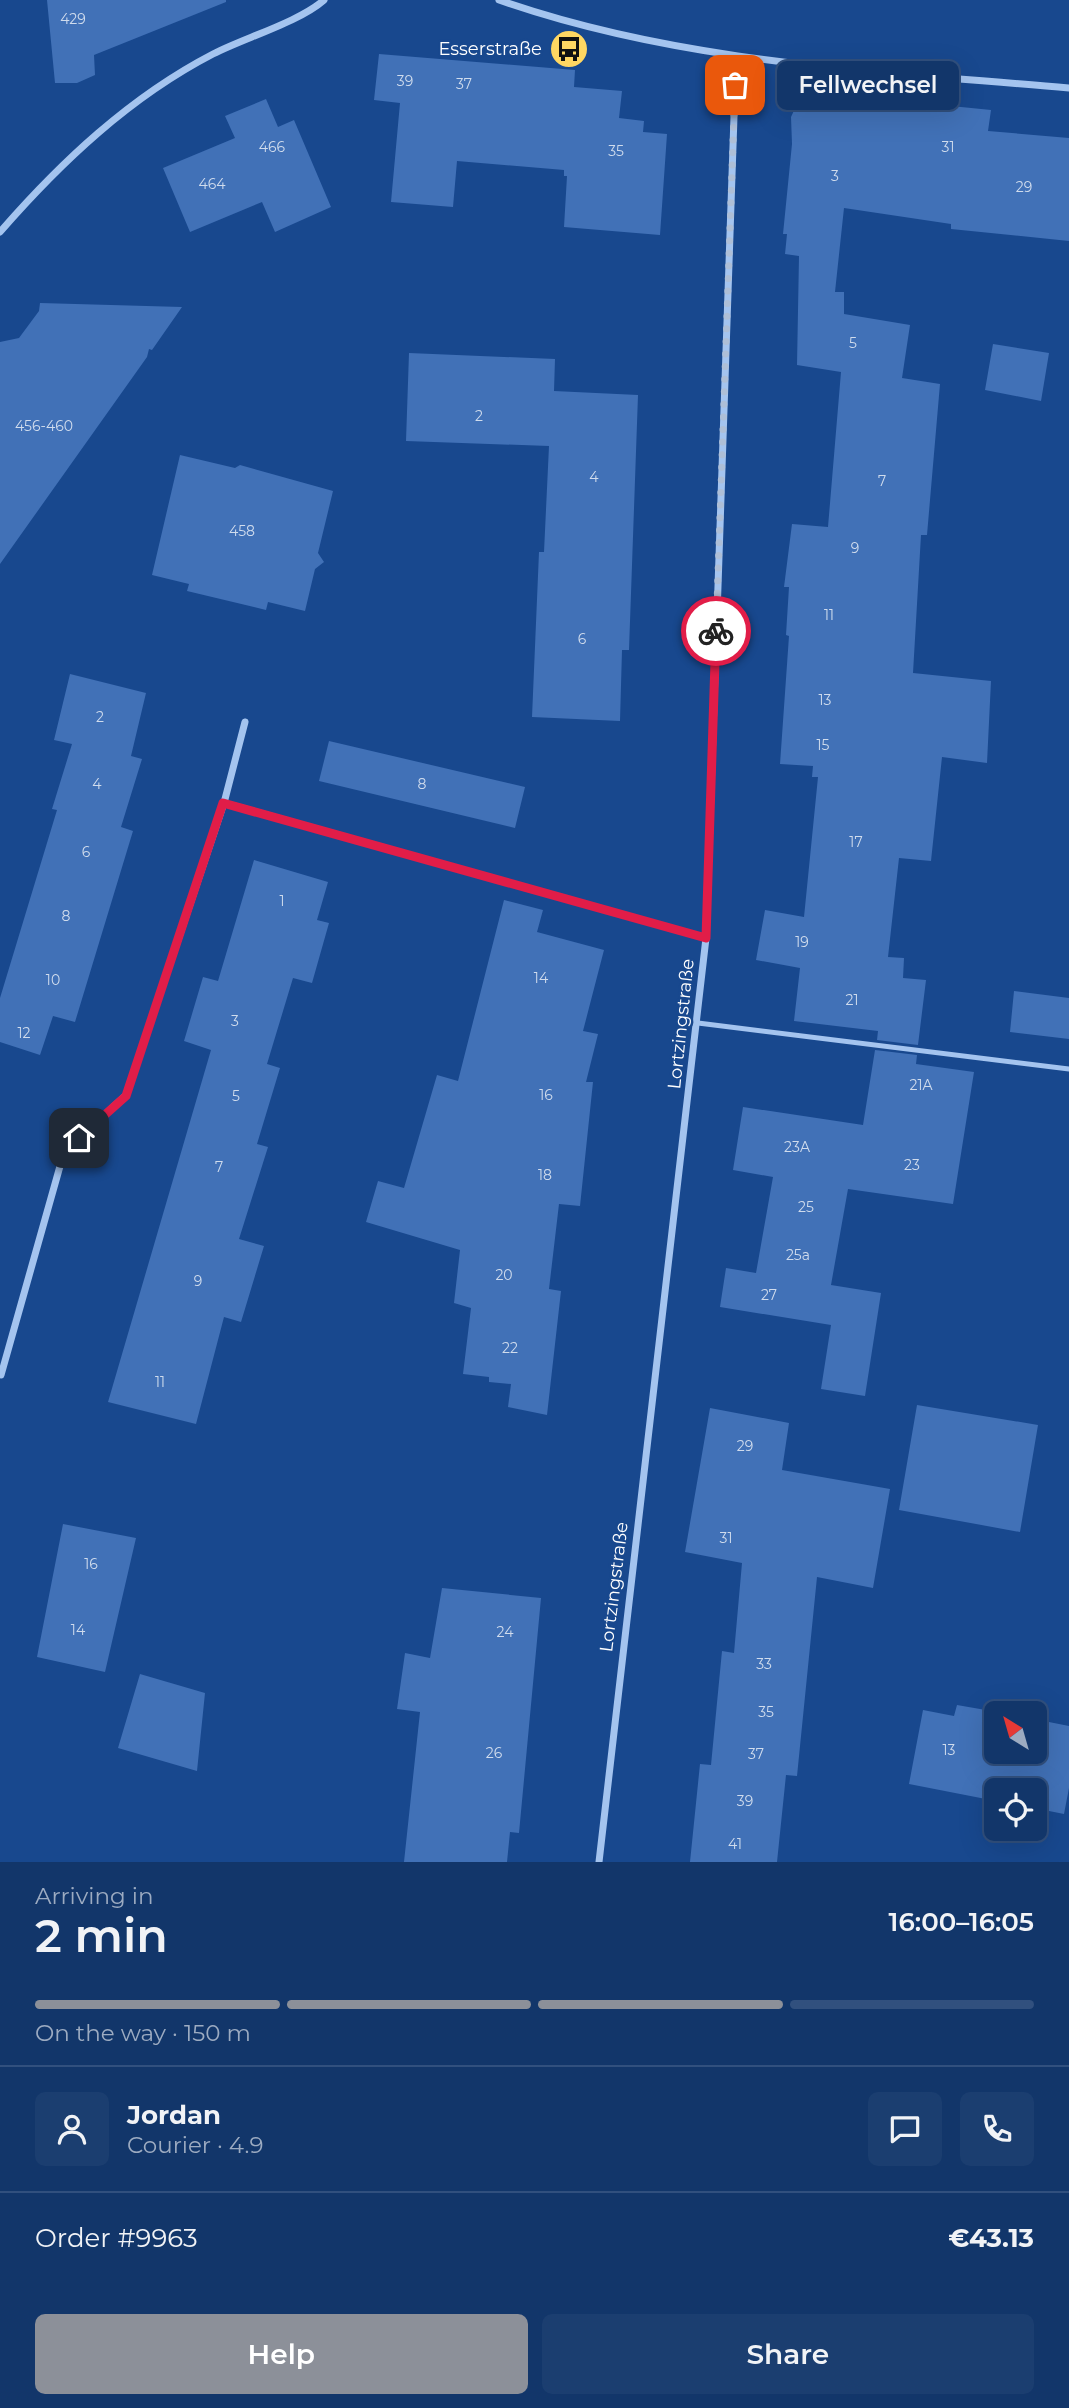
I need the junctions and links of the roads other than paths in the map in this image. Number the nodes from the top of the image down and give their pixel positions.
1 (324, 0) edge
2 (499, 0) edge
3 (736, 58) junction
4 (1069, 88) edge
5 (0, 232) edge
6 (245, 722) dead end
7 (223, 803) junction
8 (706, 938) junction
9 (698, 1023) junction
10 (1069, 1069) edge
11 (1, 1375) edge
12 (599, 1862) edge

1 - 5 street
2 - 3 street
3 - 4 street
3 - 8 street, Lortzingstraße
6 - 7 street
7 - 8 street
7 - 11 street
8 - 9 street, Lortzingstraße
9 - 10 lane
9 - 12 street, Lortzingstraße

